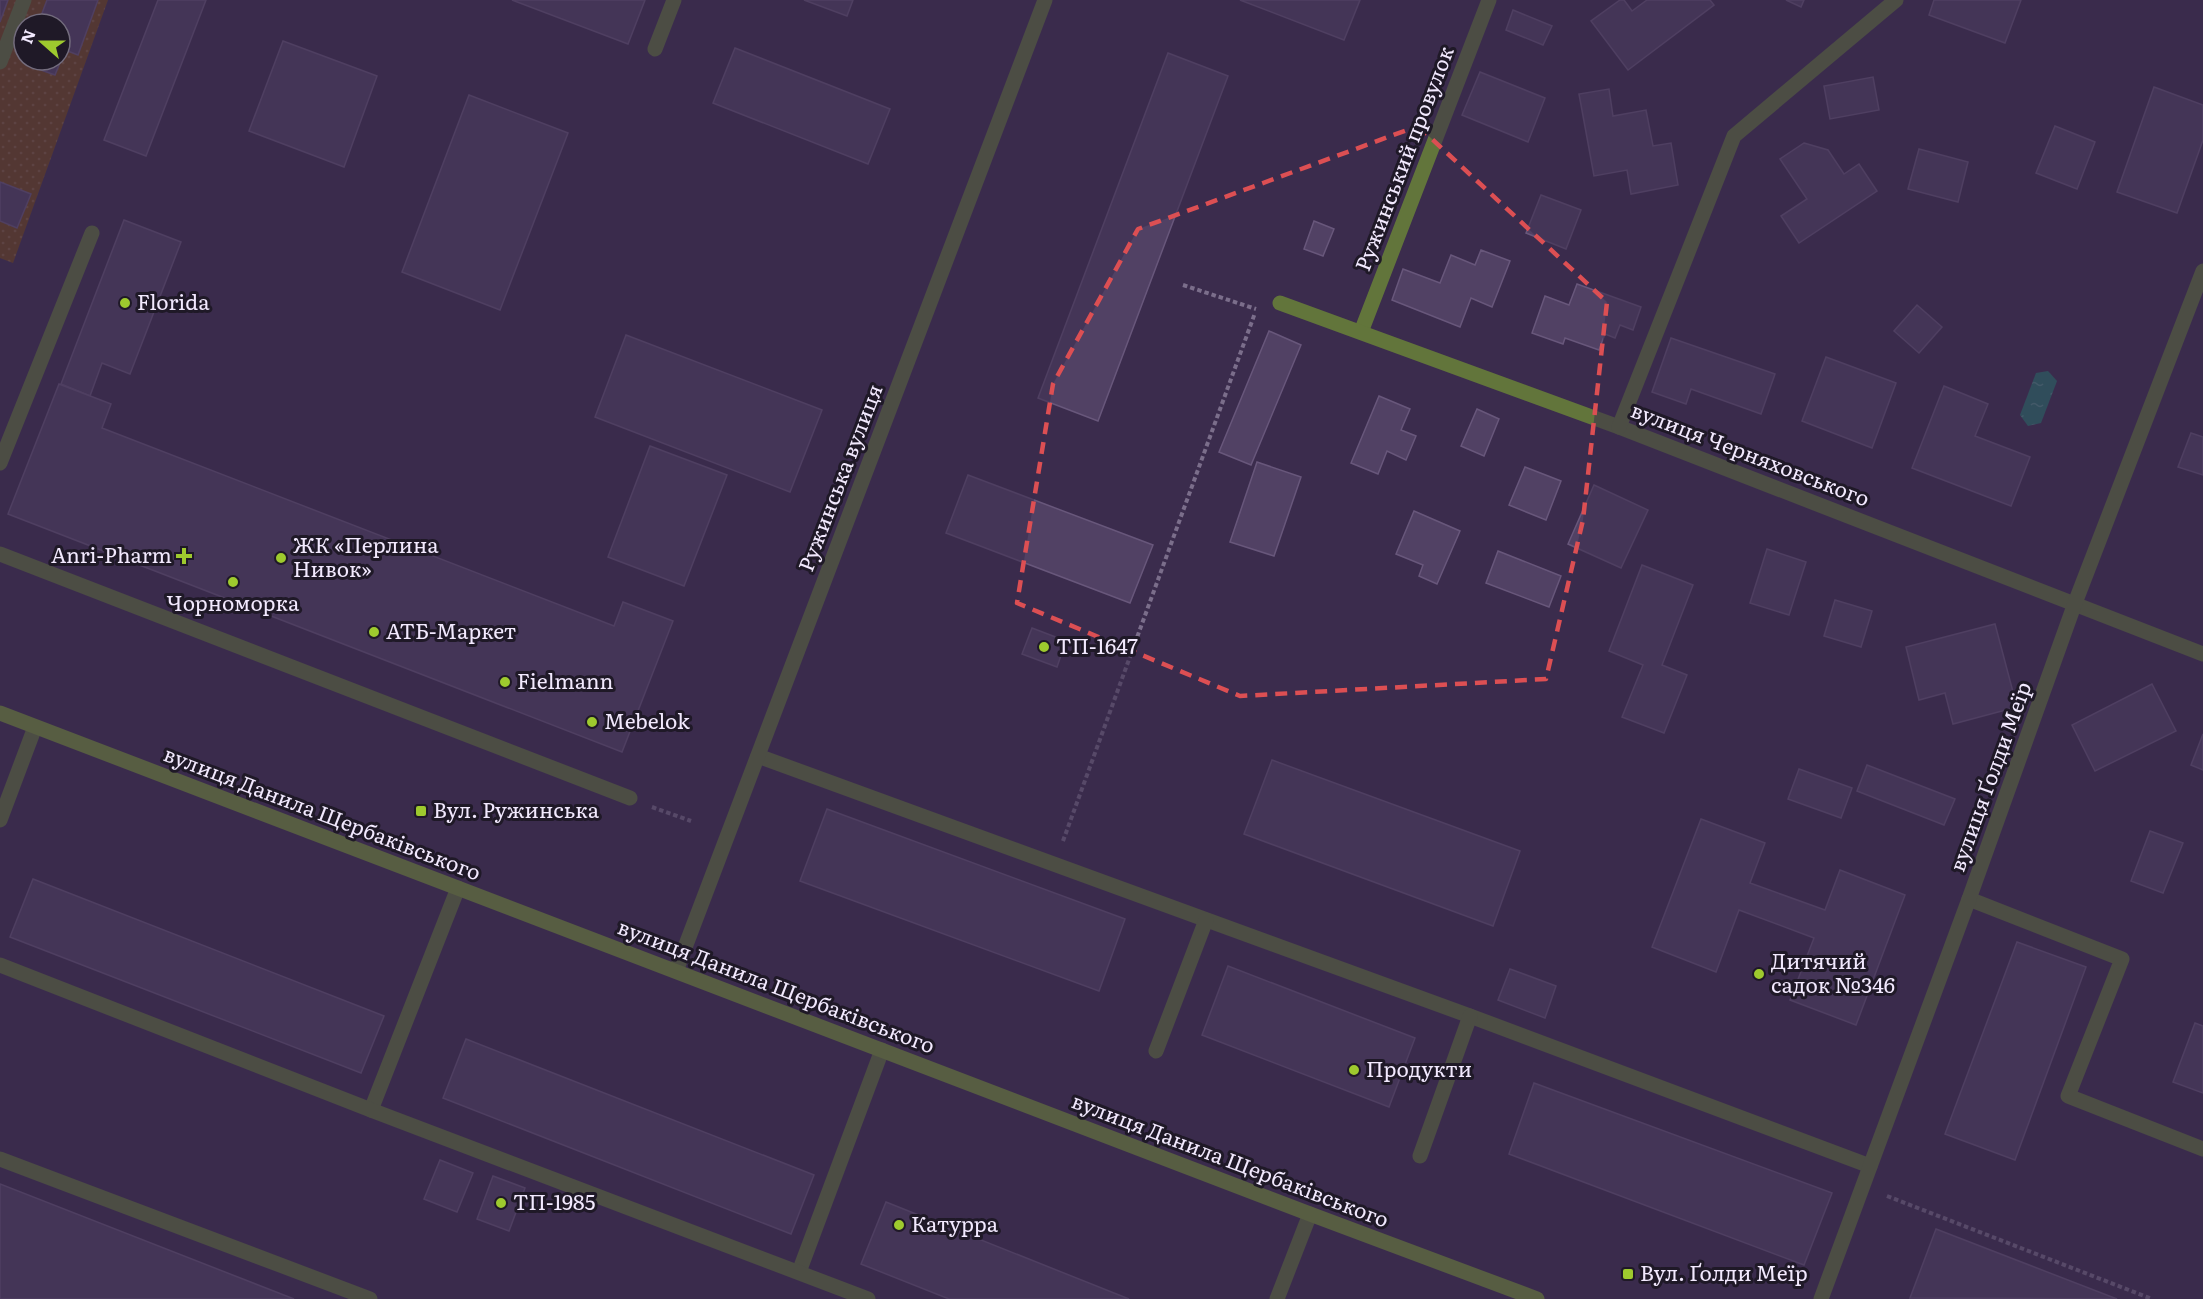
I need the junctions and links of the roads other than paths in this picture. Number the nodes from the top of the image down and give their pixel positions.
1 (24, 0) edge
2 (674, 0) edge
3 (1045, 0) edge
4 (1489, 0) edge
5 (1896, 0) edge
6 (655, 49) dead end
7 (0, 62) edge
8 (92, 233) dead end
9 (2203, 271) edge
10 (1280, 303) dead end
11 (1360, 332) junction
12 (1619, 427) junction
13 (0, 463) edge
14 (0, 554) edge
15 (2075, 603) junction
16 (2203, 654) edge
17 (0, 713) edge
18 (35, 727) junction
19 (758, 756) junction
20 (630, 798) road end
21 (0, 820) edge
22 (458, 888) junction
23 (1969, 899) junction
24 (1206, 920) junction
25 (0, 965) edge
26 (676, 971) junction
27 (1470, 1017) junction
28 (882, 1050) junction
29 (1156, 1051) dead end
30 (370, 1110) junction
31 (2203, 1149) edge
32 (1420, 1156) dead end
33 (0, 1159) edge
34 (1870, 1166) junction
35 (1310, 1214) junction
36 (799, 1272) junction
37 (370, 1299) edge
38 (868, 1299) edge
39 (1277, 1299) edge
40 (1537, 1299) edge
41 (1821, 1299) edge

1 - 7 street
2 - 6 street
3 - 19 street, Ружинська вулиця
4 - 11 street, Ружинський провулок
5 - 12 street
8 - 13 street
9 - 15 street, вулиця Ґолди Меїр
10 - 11 street, вулиця Черняховського
11 - 12 street, вулиця Черняховського
12 - 15 street, вулиця Черняховського
14 - 20 street
15 - 16 street, вулиця Черняховського
15 - 23 street, вулиця Ґолди Меїр
17 - 18 main road, вулиця Данила Щербаківського
18 - 21 street
18 - 22 main road, вулиця Данила Щербаківського
19 - 24 street
19 - 26 street, Ружинська вулиця
22 - 26 main road, вулиця Данила Щербаківського
22 - 30 street
23 - 31 street
23 - 34 street, вулиця Ґолди Меїр
24 - 27 street
24 - 29 street
25 - 30 street
26 - 28 main road, вулиця Данила Щербаківського
27 - 32 street
27 - 34 street
28 - 35 main road, вулиця Данила Щербаківського
28 - 36 street
30 - 36 street
33 - 37 street
34 - 41 street, вулиця Ґолди Меїр
35 - 39 street
35 - 40 main road, вулиця Данила Щербаківського
36 - 38 street

